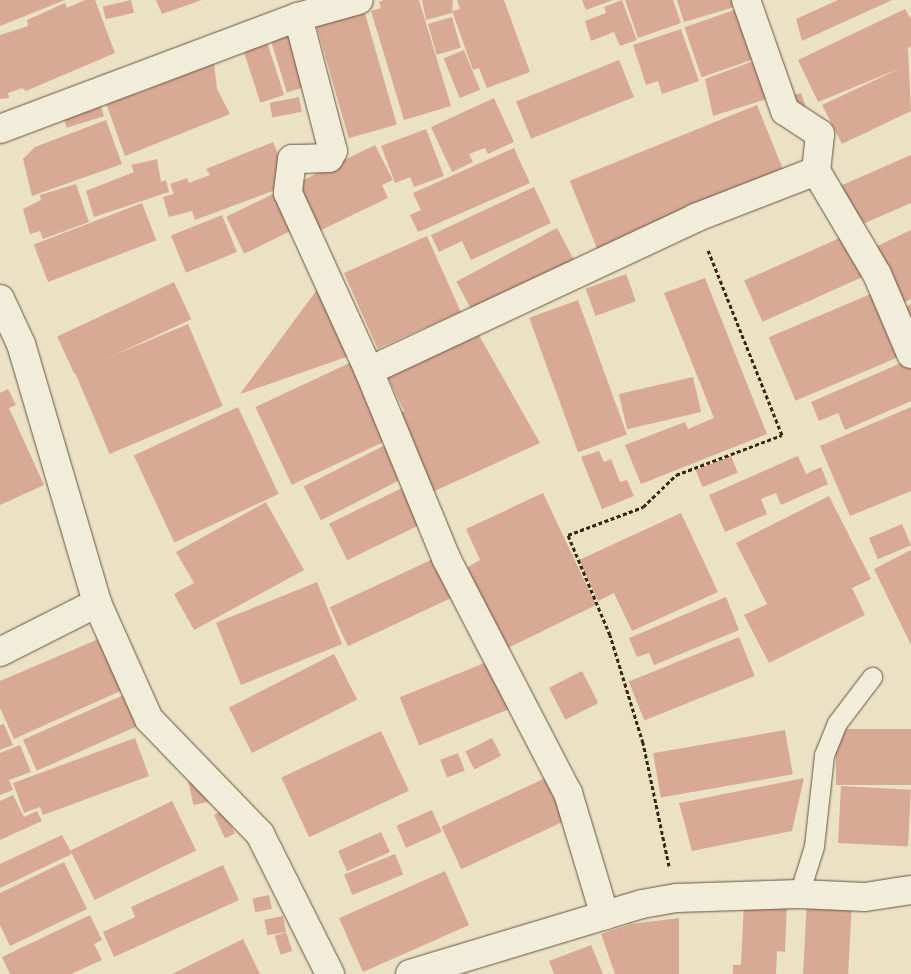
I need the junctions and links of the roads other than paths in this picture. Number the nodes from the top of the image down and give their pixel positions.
1 (359, 0) edge
2 (746, 0) edge
3 (298, 17) junction
4 (0, 129) edge
5 (816, 171) junction
6 (0, 299) edge
7 (911, 354) edge
8 (369, 371) junction
9 (98, 603) junction
10 (0, 652) edge
11 (872, 677) dead end
12 (911, 890) edge
13 (798, 894) junction
14 (605, 916) junction
15 (330, 974) edge
16 (410, 974) edge

1 - 3 street
2 - 5 street
3 - 4 street
3 - 8 street
5 - 7 street
5 - 8 street
6 - 9 street
8 - 14 street
9 - 10 street
9 - 15 street
11 - 13 lane
12 - 13 street
13 - 14 street
14 - 16 street

